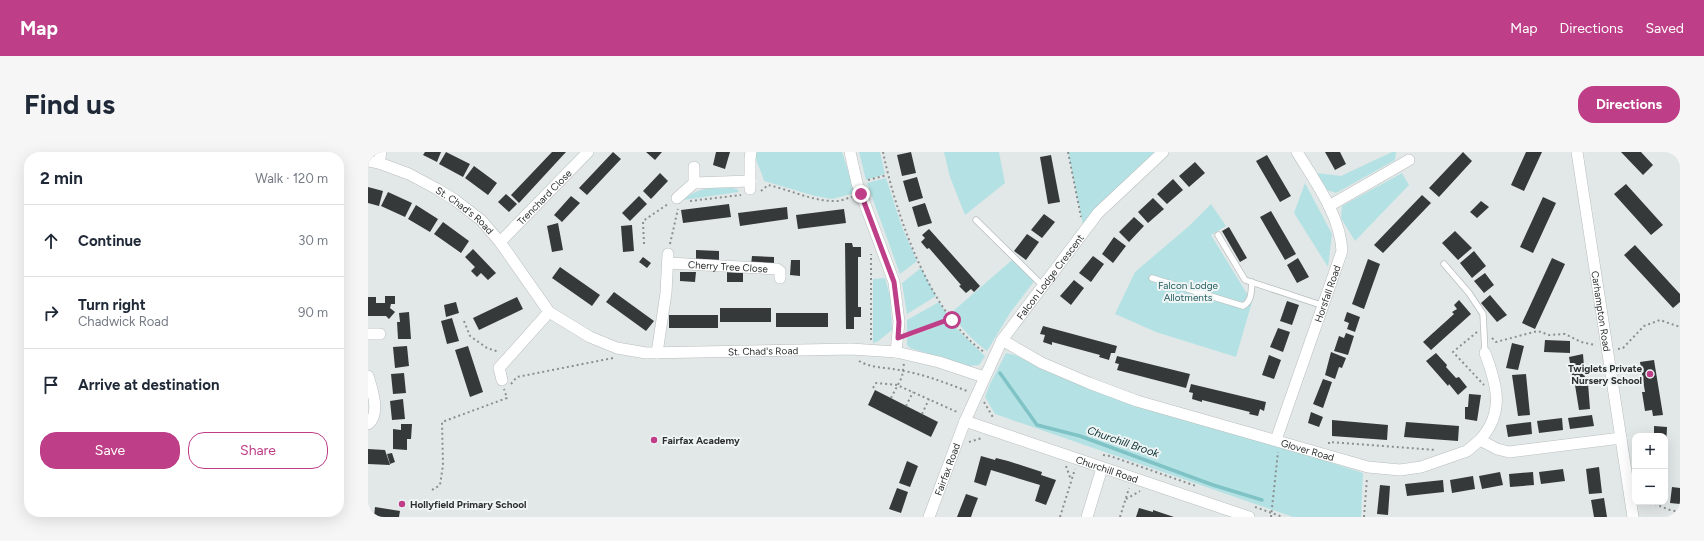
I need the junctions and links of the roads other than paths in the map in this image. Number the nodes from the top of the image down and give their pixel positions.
1 (588, 152) edge
2 (751, 152) edge
3 (850, 152) edge
4 (1163, 152) edge
5 (1297, 152) edge
6 (1577, 152) edge
7 (376, 159) edge
8 (1409, 160) dead end
9 (694, 167) dead end
10 (694, 183) junction
11 (681, 201) road end
12 (1329, 206) junction
13 (976, 220) dead end
14 (1218, 235) dead end
15 (500, 242) junction
16 (1444, 264) dead end
17 (780, 278) dead end
18 (1152, 278) dead end
19 (1252, 282) junction
20 (1042, 285) junction
21 (1324, 306) junction
22 (549, 312) junction
23 (368, 334) edge
24 (380, 334) dead end
25 (1002, 340) junction
26 (657, 353) junction
27 (901, 353) junction
28 (1485, 353) joint
29 (368, 376) edge
30 (984, 377) junction
31 (503, 383) road end
32 (962, 417) junction
33 (368, 424) edge
34 (1621, 438) junction
35 (1276, 440) junction
36 (1480, 440) junction
37 (1102, 468) junction
38 (929, 517) edge
39 (1087, 517) edge
40 (1249, 517) edge
41 (1633, 517) edge

1 - 15 street, Trenchard Close
2 - 10 street
3 - 27 street
4 - 20 street, Falcon Lodge Crescent
5 - 12 street, Horsfall Road
6 - 34 street, Carhampton Road
7 - 15 street, St. Chad's Road
8 - 12 street
9 - 10 street
10 - 11 street
12 - 21 street, Horsfall Road
13 - 20 lane
14 - 19 lane
15 - 22 street, St. Chad's Road
16 - 28 lane
17 - 26 street, Cherry Tree Close
18 - 19 lane
19 - 21 lane
20 - 25 street, Falcon Lodge Crescent
21 - 35 street, Horsfall Road
22 - 26 street, St. Chad's Road
22 - 31 street
23 - 24 street
25 - 30 street, Falcon Lodge Crescent
25 - 35 street, Glover Road
26 - 27 street, St. Chad's Road
27 - 30 street, St. Chad's Road
28 - 36 street, Glover Road
29 - 33 street
30 - 32 street, Falcon Lodge Crescent
32 - 37 street, Churchill Road
32 - 38 street, Fairfax Road
34 - 36 street
34 - 41 street, Carhampton Road
35 - 36 street, Glover Road
37 - 39 street
37 - 40 street, Churchill Road

